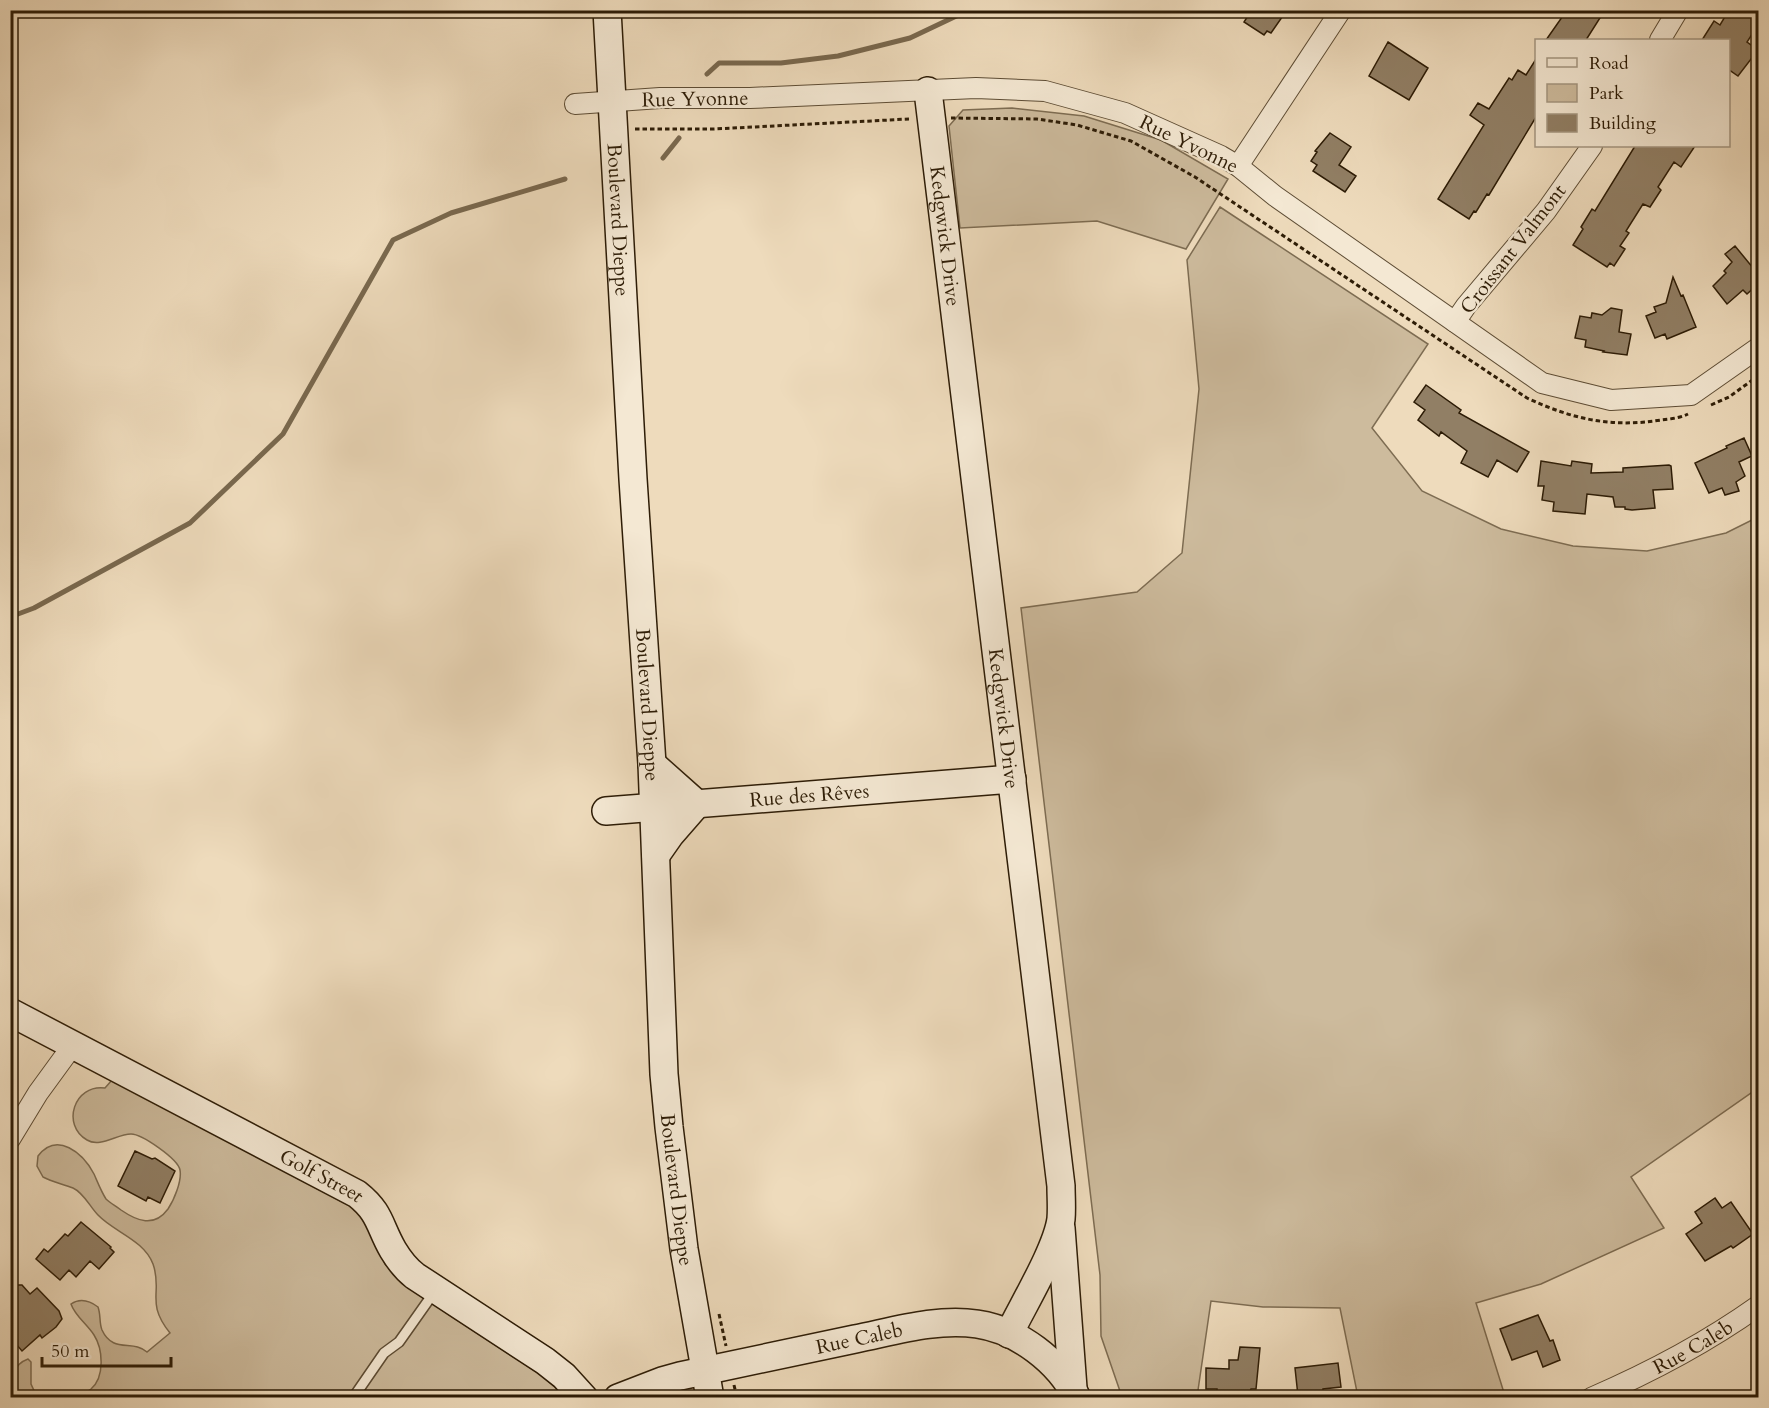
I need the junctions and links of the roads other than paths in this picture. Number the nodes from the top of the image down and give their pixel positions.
1 (607, 10) edge
2 (1341, 10) edge
3 (1678, 10) edge
4 (1661, 39) edge
5 (928, 91) junction
6 (614, 101) junction
7 (575, 104) dead end
8 (1591, 147) edge
9 (1238, 166) junction
10 (1455, 322) junction
11 (1758, 348) edge
12 (652, 764) junction
13 (1012, 779) junction
14 (697, 804) junction
15 (653, 808) junction
16 (606, 812) dead end
17 (656, 855) junction
18 (10, 1012) edge
19 (73, 1045) junction
20 (10, 1139) edge
21 (1061, 1220) junction
22 (435, 1291) junction
23 (1758, 1306) edge
24 (1009, 1334) junction
25 (704, 1371) junction
26 (1075, 1393) edge
27 (353, 1398) edge
28 (584, 1398) edge
29 (618, 1398) edge
30 (710, 1398) edge
31 (1591, 1398) edge

1 - 6 street, Boulevard Dieppe
2 - 9 street
3 - 4 street
5 - 6 street, Rue Yvonne
5 - 9 street, Rue Yvonne
5 - 13 street, Kedgwick Drive
6 - 7 street, Rue Yvonne
6 - 12 street, Boulevard Dieppe
8 - 10 street, Croissant Valmont
9 - 10 street, Rue Yvonne
10 - 11 street, Rue Yvonne
12 - 14 street
12 - 15 street, Boulevard Dieppe
13 - 14 street, Rue des Rêves
13 - 21 street, Kedgwick Drive
14 - 15 street, Rue des Rêves
14 - 17 street
15 - 16 street, Rue des Rêves
15 - 17 street, Boulevard Dieppe
17 - 25 street, Boulevard Dieppe
18 - 19 street, Golf Street
19 - 20 street
19 - 22 street, Golf Street
21 - 24 street, Kedgwick Drive
21 - 26 street
22 - 27 lane
22 - 28 street, Golf Street
23 - 31 street, Rue Caleb
24 - 25 street, Rue Caleb
24 - 26 street, Rue Caleb
25 - 29 street, Rue Caleb
25 - 30 street, Boulevard Dieppe

